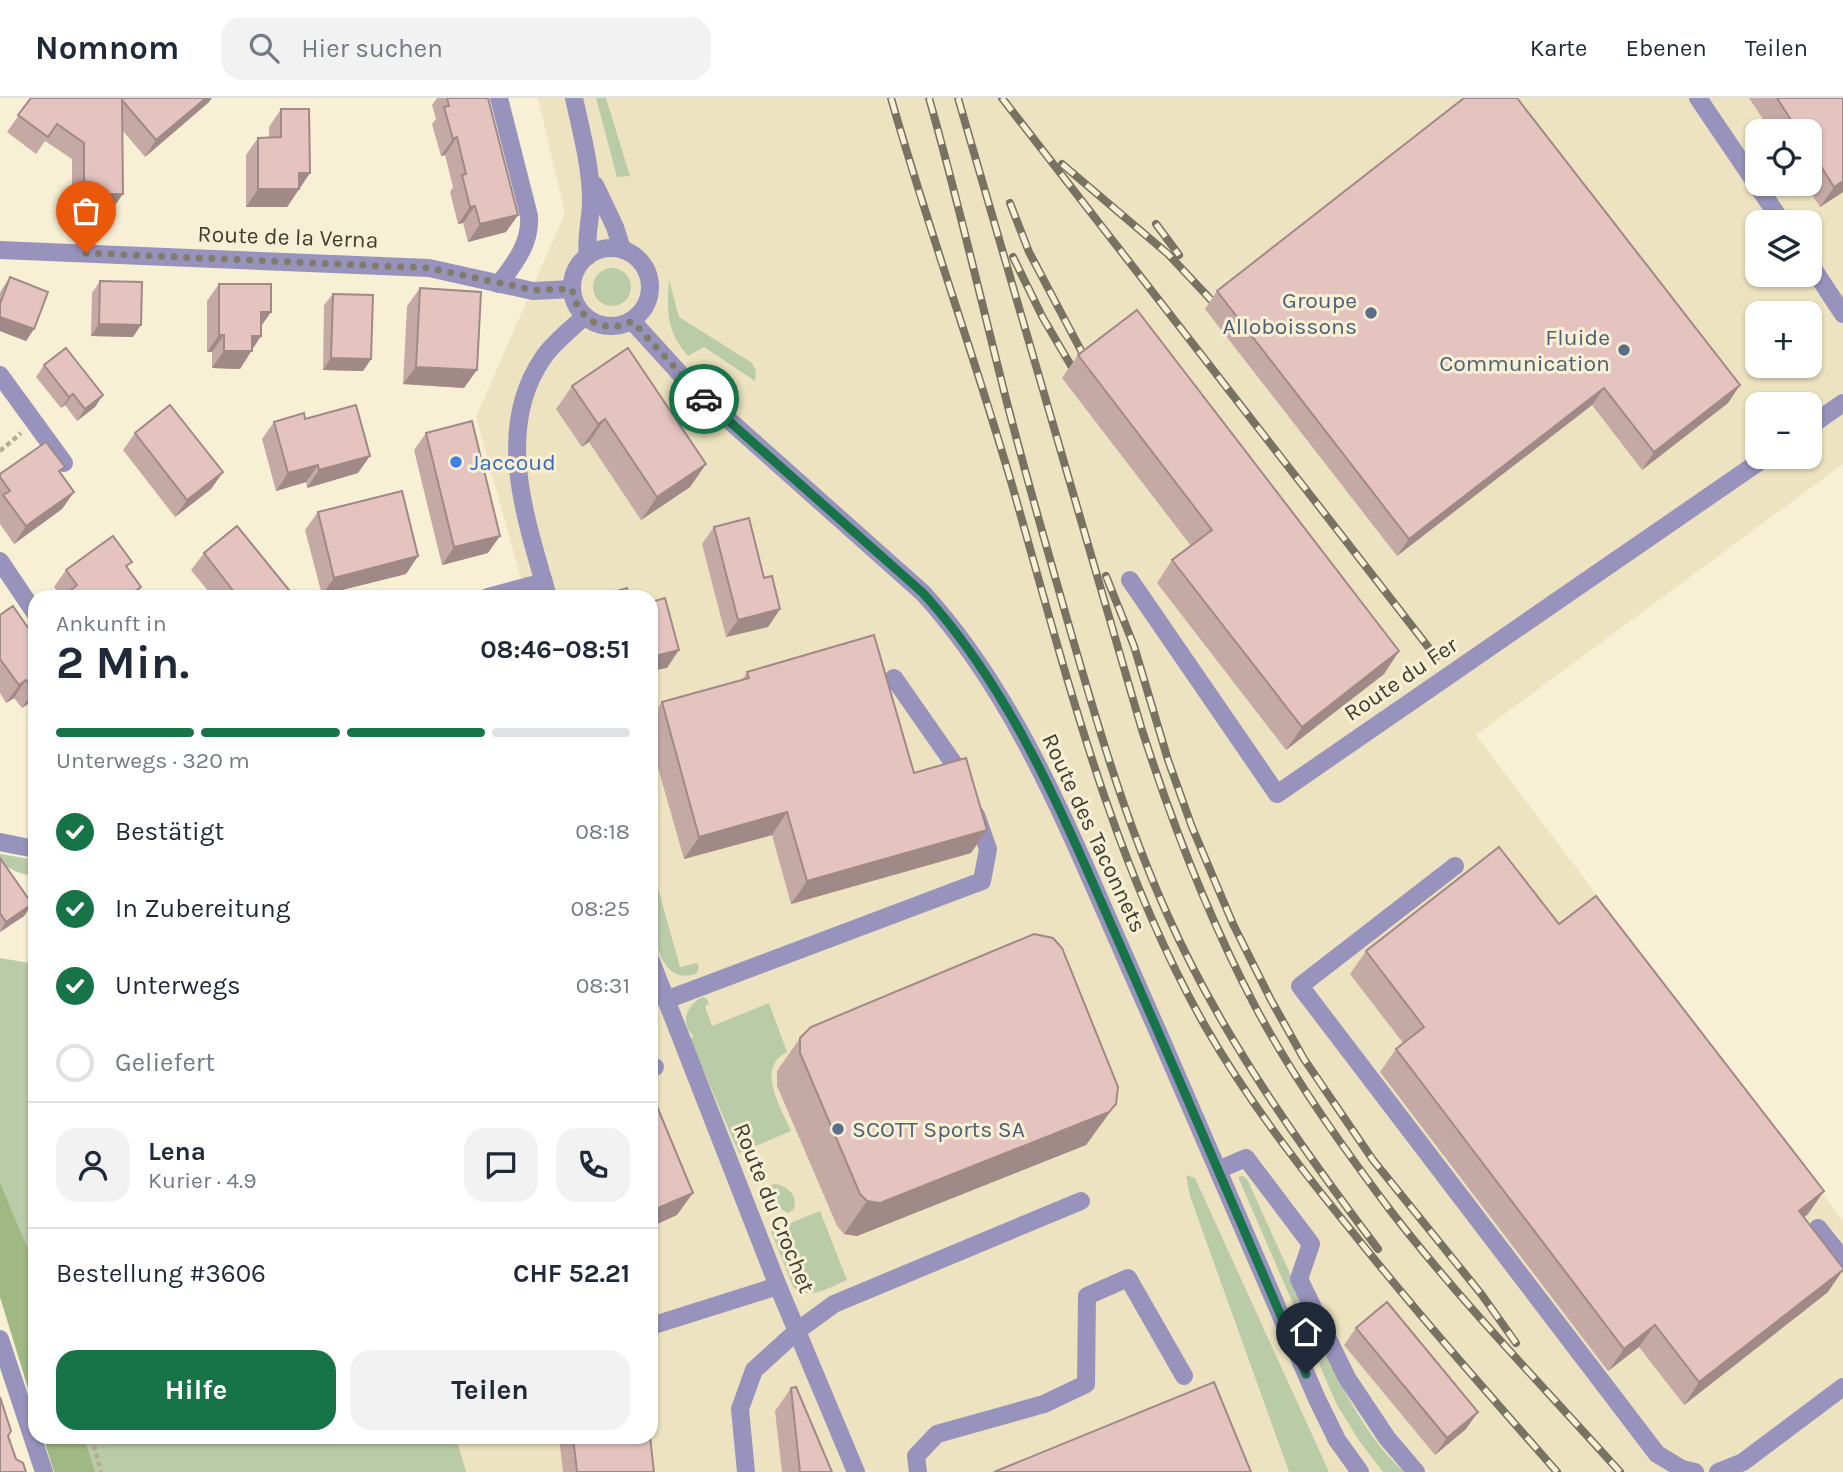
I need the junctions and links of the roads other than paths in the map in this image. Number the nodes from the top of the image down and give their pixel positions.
1 (499, 98) edge
2 (574, 98) edge
3 (1698, 98) edge
4 (589, 166) junction
5 (1774, 210) edge
6 (622, 249) junction
7 (0, 250) edge
8 (588, 256) junction
9 (1822, 282) edge
10 (499, 284) junction
11 (572, 289) junction
12 (1843, 314) edge
13 (584, 317) junction
14 (632, 321) junction
15 (0, 375) edge
16 (1843, 403) edge
17 (1822, 418) edge
18 (64, 463) edge
19 (1749, 469) edge
20 (0, 561) edge
21 (1130, 580) dead end
22 (546, 589) edge
23 (28, 603) edge
24 (894, 678) dead end
25 (0, 842) edge
26 (28, 848) edge
27 (1455, 866) dead end
28 (658, 979) edge
29 (666, 1000) junction
30 (1218, 1170) junction
31 (1081, 1201) dead end
32 (1818, 1227) dead end
33 (1843, 1259) edge
34 (778, 1286) junction
35 (658, 1324) edge
36 (797, 1331) junction
37 (0, 1339) edge
38 (1184, 1376) dead end
39 (1843, 1387) edge
40 (28, 1424) edge
41 (35, 1444) edge
42 (44, 1472) edge
43 (746, 1472) edge
44 (856, 1472) edge
45 (918, 1472) edge
46 (1360, 1472) edge
47 (1416, 1472) edge
48 (1695, 1472) edge
49 (1718, 1472) edge

1 - 10 street
2 - 4 street
3 - 5 street
4 - 6 street
4 - 8 street
6 - 8 street
6 - 14 street
7 - 10 street, Route de la Verna
8 - 11 street
9 - 12 street
10 - 11 street, Route de la Verna
11 - 13 street
13 - 14 street
13 - 22 street
14 - 30 street, Route des Taconnets
15 - 18 street
16 - 17 street
19 - 21 street, Route du Fer
20 - 23 street
24 - 29 street
25 - 26 street
27 - 48 street
28 - 29 street, Route du Crochet
29 - 34 street, Route du Crochet
30 - 46 street, Route des Taconnets
30 - 47 street
31 - 36 street
32 - 33 street
34 - 35 street
34 - 36 street, Route du Crochet
36 - 43 street
36 - 44 street, Route du Crochet
37 - 40 street
38 - 45 street
39 - 49 street
41 - 42 street

